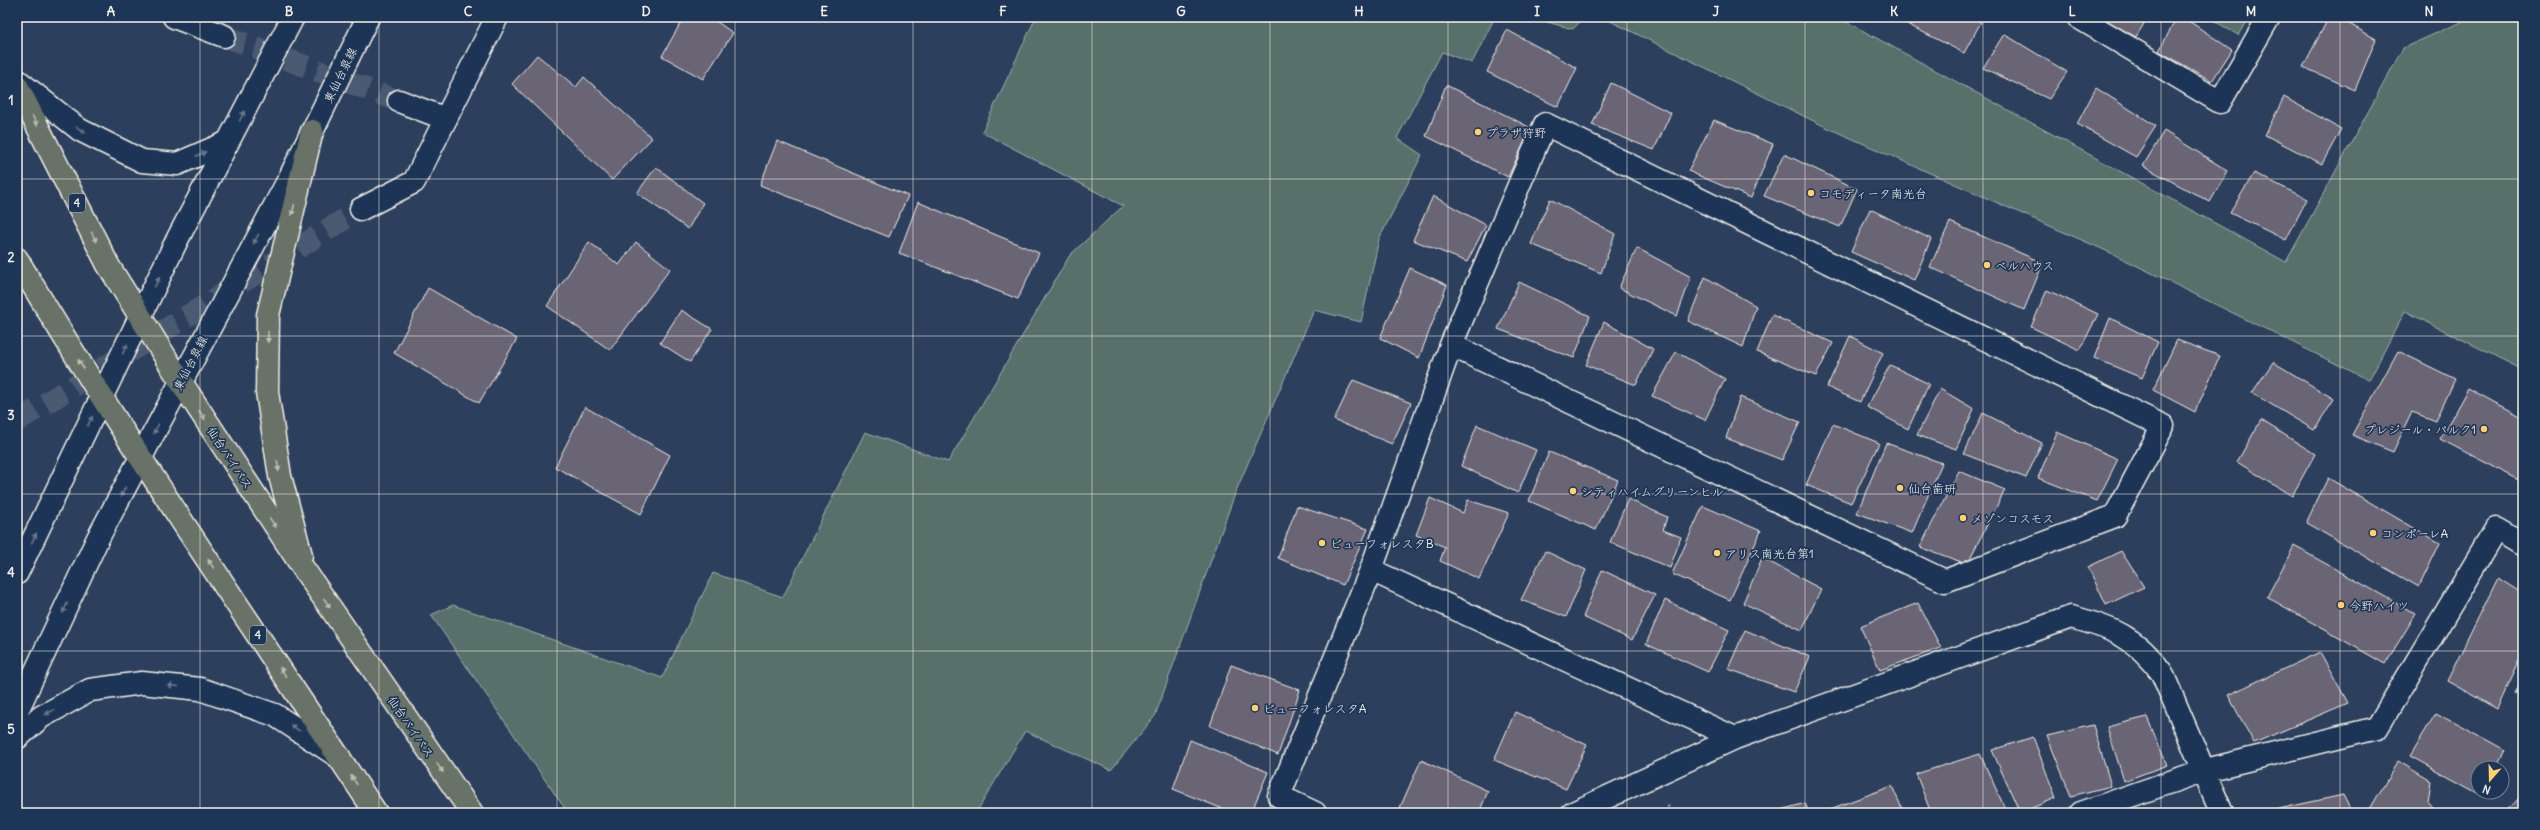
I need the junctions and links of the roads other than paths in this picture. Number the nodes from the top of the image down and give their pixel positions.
1 (174, 17) edge
2 (293, 17) edge
3 (368, 17) edge
4 (497, 17) edge
5 (2078, 17) edge
6 (2269, 17) edge
7 (224, 36) tunnel mouth
8 (17, 80) edge
9 (17, 86) edge
10 (399, 100) tunnel mouth
11 (446, 118) junction
12 (312, 131) junction
13 (228, 142) junction
14 (361, 209) tunnel mouth
15 (17, 259) edge
16 (140, 317) junction
17 (1451, 345) junction
18 (181, 382) junction
19 (102, 397) junction
20 (141, 457) junction
21 (2523, 545) edge
22 (1371, 570) junction
23 (305, 571) junction
24 (17, 573) edge
25 (17, 711) edge
26 (17, 738) edge
27 (1735, 738) junction
28 (339, 757) junction
29 (2202, 771) junction
30 (376, 813) edge
31 (472, 813) edge
32 (1315, 813) edge
33 (1573, 813) edge
34 (2081, 813) edge
35 (2222, 813) edge

1 - 7 street
13 -> 2 street
3 - 12 street, 東仙台泉線
4 - 11 street
5 - 6 street
8 -> 13 street
9 -> 16 highway, 仙台バイパス / 4
10 - 11 street
11 - 14 street
12 -> 18 street, 東仙台泉線
12 -> 23 highway
16 -> 13 street
19 -> 15 highway, 4
16 - 18 highway, 仙台バイパス / 4
19 -> 16 street
17 - 17 street
17 - 22 street
18 -> 20 street, 東仙台泉線
18 -> 23 highway, 仙台バイパス / 4
19 - 20 highway, 4
24 -> 19 street
20 -> 25 street, 東仙台泉線
28 -> 20 highway, 4
21 - 29 street
22 - 27 street
22 - 32 street
23 -> 31 highway, 仙台バイパス / 4
28 -> 26 street
27 - 29 street
27 - 33 street
30 -> 28 highway, 4
29 - 34 street
29 - 35 street

